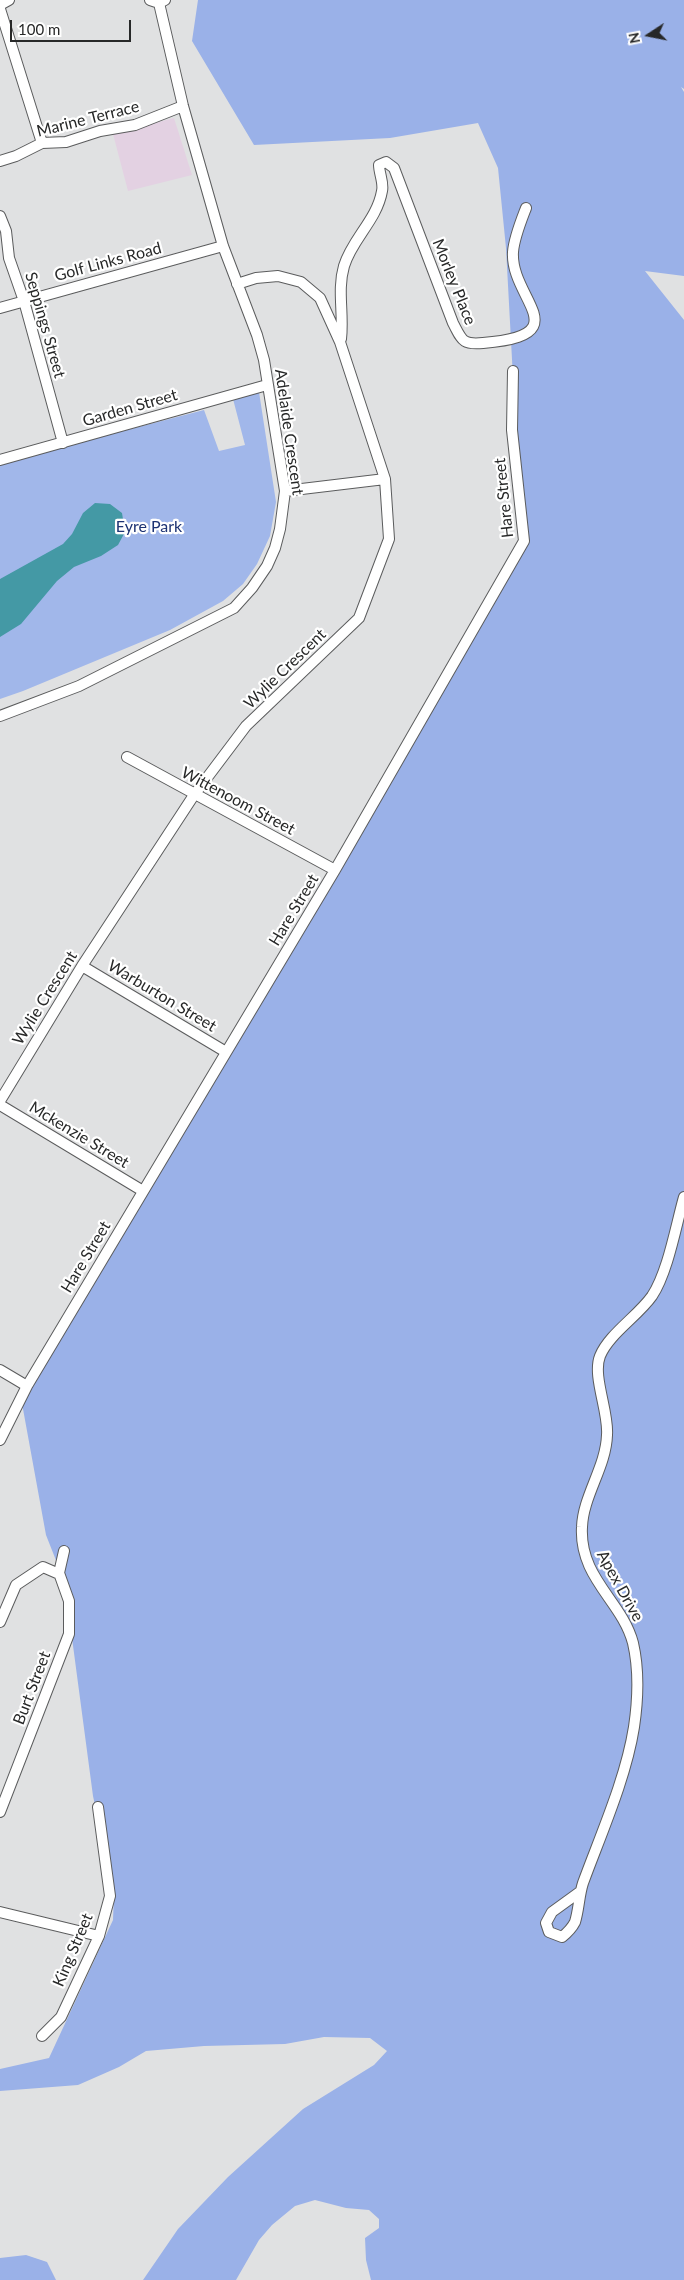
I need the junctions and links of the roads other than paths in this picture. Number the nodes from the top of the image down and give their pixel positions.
1 (9, 0) edge
2 (158, 1) edge
3 (0, 5) edge
4 (0, 9) edge
5 (183, 106) junction
6 (42, 143) junction
7 (0, 161) edge
8 (526, 208) dead end
9 (0, 216) edge
10 (223, 246) junction
11 (237, 284) junction
12 (24, 301) junction
13 (0, 308) edge
14 (340, 342) junction
15 (513, 371) dead end
16 (267, 385) junction
17 (63, 443) junction
18 (0, 460) edge
19 (384, 479) junction
20 (285, 491) junction
21 (0, 716) edge
22 (127, 757) dead end
23 (194, 794) junction
24 (335, 870) junction
25 (82, 966) junction
26 (226, 1052) junction
27 (0, 1101) edge
28 (0, 1105) edge
29 (143, 1191) junction
30 (684, 1197) edge
31 (0, 1370) edge
32 (27, 1386) junction
33 (0, 1440) edge
34 (64, 1551) dead end
35 (59, 1574) junction
36 (0, 1622) edge
37 (98, 1807) dead end
38 (0, 1812) edge
39 (581, 1890) dead end
40 (0, 1912) edge
41 (99, 1936) junction
42 (42, 2036) dead end

1 - 3 street
2 - 5 street, Adelaide Crescent
4 - 6 street
5 - 6 street, Marine Terrace
5 - 10 street, Adelaide Crescent
6 - 7 street, Marine Terrace
8 - 14 street, Morley Place
9 - 12 street, Seppings Street
10 - 11 street, Adelaide Crescent
10 - 12 street, Golf Links Road
11 - 14 street, Wylie Crescent
11 - 16 street, Adelaide Crescent
12 - 13 street, Golf Links Road
12 - 17 street, Seppings Street
14 - 19 street, Wylie Crescent
15 - 24 street, Hare Street
16 - 17 street, Garden Street
16 - 20 street, Adelaide Crescent
17 - 18 street, Garden Street
19 - 20 street
19 - 23 street, Wylie Crescent
20 - 21 street, Adelaide Crescent
22 - 23 street, Wittenoom Street
23 - 24 street, Wittenoom Street
23 - 25 street, Wylie Crescent
24 - 26 street, Hare Street
25 - 26 street, Warburton Street
25 - 27 street, Wylie Crescent
26 - 29 street, Hare Street
28 - 29 street, Mckenzie Street
29 - 32 street, Hare Street
30 - 39 street, Apex Drive
31 - 32 street
32 - 33 street, Hare Street
34 - 35 street
35 - 36 street
35 - 38 street, Burt Street
37 - 41 street, King Street
40 - 41 street
41 - 42 street, King Street

